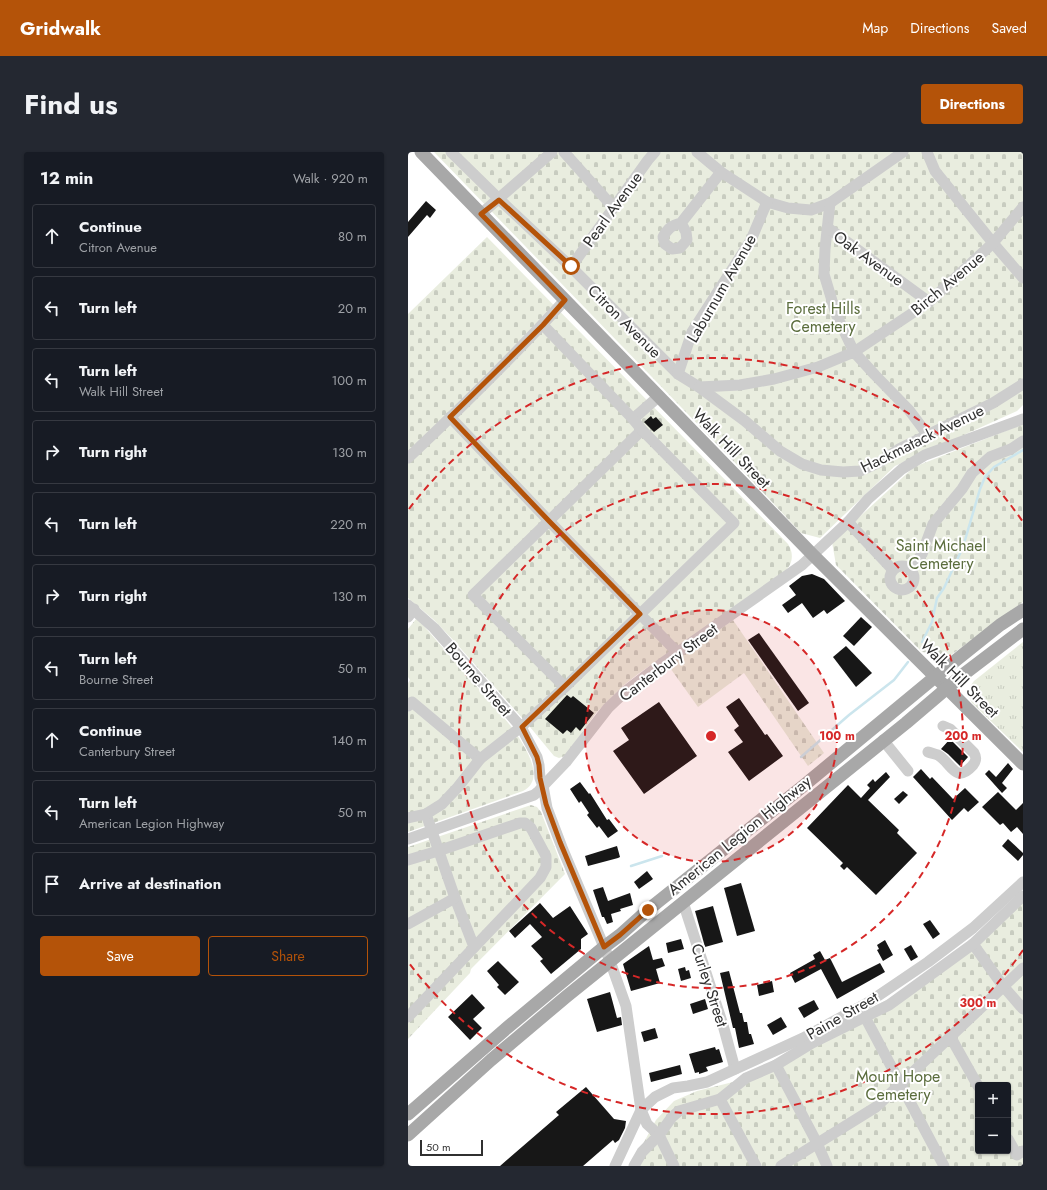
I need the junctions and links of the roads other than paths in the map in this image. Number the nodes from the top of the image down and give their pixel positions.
1 (421, 152) edge
2 (451, 152) edge
3 (552, 152) edge
4 (564, 152) edge
5 (655, 152) edge
6 (697, 152) edge
7 (904, 152) edge
8 (927, 152) edge
9 (721, 172) junction
10 (499, 200) junction
11 (767, 202) junction
12 (830, 203) junction
13 (613, 207) junction
14 (1023, 207) edge
15 (481, 214) junction
16 (681, 223) dead end
17 (828, 228) junction
18 (993, 243) junction
19 (571, 266) junction
20 (1023, 278) edge
21 (565, 300) junction
22 (929, 302) junction
23 (543, 325) junction
24 (854, 352) junction
25 (678, 374) junction
26 (1023, 384) edge
27 (699, 387) junction
28 (658, 397) junction
29 (450, 417) junction
30 (1023, 418) edge
31 (633, 419) junction
32 (642, 430) junction
33 (927, 434) junction
34 (1023, 442) edge
35 (408, 458) edge
36 (549, 521) junction
37 (848, 522) junction
38 (813, 555) junction
39 (893, 570) junction
40 (910, 570) junction
41 (410, 610) edge
42 (1023, 610) edge
43 (640, 614) junction
44 (1023, 629) edge
45 (677, 652) junction
46 (935, 677) junction
47 (566, 687) junction
48 (946, 688) junction
49 (408, 706) edge
50 (943, 726) dead end
51 (522, 727) junction
52 (883, 740) junction
53 (928, 752) dead end
54 (480, 759) junction
55 (1023, 764) edge
56 (908, 771) dead end
57 (543, 786) junction
58 (426, 814) junction
59 (408, 818) edge
60 (432, 831) junction
61 (408, 839) edge
62 (563, 850) junction
63 (438, 851) junction
64 (546, 856) junction
65 (408, 860) edge
66 (1023, 882) edge
67 (1023, 896) edge
68 (455, 898) junction
69 (683, 902) junction
70 (408, 924) edge
71 (972, 944) junction
72 (474, 947) junction
73 (604, 947) junction
74 (610, 961) junction
75 (1023, 968) edge
76 (1003, 986) junction
77 (1023, 1009) edge
78 (408, 1017) edge
79 (865, 1017) junction
80 (950, 1036) junction
81 (776, 1065) junction
82 (735, 1069) junction
83 (976, 1082) edge
84 (900, 1084) junction
85 (720, 1099) junction
86 (641, 1110) junction
87 (408, 1114) edge
88 (408, 1135) edge
89 (659, 1135) junction
90 (817, 1143) junction
91 (1011, 1145) edge
92 (1023, 1151) edge
93 (615, 1166) edge
94 (634, 1166) edge
95 (674, 1166) edge
96 (756, 1166) edge
97 (781, 1166) edge
98 (827, 1166) edge
99 (944, 1166) edge

1 - 15 main road, Walk Hill Street
2 - 10 street, Citron Avenue
3 - 10 street
4 - 13 street
5 - 13 street, Pearl Avenue
6 - 9 street
7 - 12 street
8 - 18 street
9 - 11 street
9 - 16 street
10 - 15 street
10 - 19 street, Citron Avenue
11 - 12 street
11 - 25 street, Laburnum Avenue
12 - 17 street
13 - 19 street, Pearl Avenue
14 - 18 street, Birch Avenue
15 - 21 main road, Walk Hill Street
17 - 22 street, Oak Avenue
17 - 24 street
18 - 20 street
18 - 22 street, Birch Avenue
19 - 25 street, Citron Avenue
21 - 23 street
21 - 28 main road, Walk Hill Street
22 - 24 street, Birch Avenue
23 - 29 street
23 - 31 street
24 - 27 street, Birch Avenue
24 - 33 street
25 - 27 street, Citron Avenue
26 - 33 street, Hackmatack Avenue
27 - 33 street, Hackmatack Avenue
28 - 31 street
28 - 38 main road, Walk Hill Street
29 - 35 street
29 - 36 street
30 - 37 street, Canterbury Street
31 - 32 street
32 - 36 street
32 - 43 street
34 - 40 street
36 - 43 street
36 - 47 street
37 - 38 street, Canterbury Street
37 - 39 street
38 - 45 street, Canterbury Street
38 - 46 main road, Walk Hill Street
39 - 40 street
39 - 40 street
41 - 51 street, Bourne Street
42 - 46 main road, American Legion Highway
43 - 45 street
43 - 47 street
44 - 48 main road, American Legion Highway
45 - 57 street, Canterbury Street
46 - 48 main road, Walk Hill Street
46 - 73 main road, American Legion Highway
47 - 51 street
48 - 52 main road, American Legion Highway
48 - 55 main road, Walk Hill Street
49 - 54 street
50 - 53 street
51 - 54 street
51 - 57 street, Bourne Street
52 - 56 street
52 - 69 main road, American Legion Highway
54 - 58 street
57 - 60 street, Canterbury Street
57 - 62 street
58 - 59 street
58 - 60 street
60 - 61 street, Canterbury Street
60 - 63 street
62 - 64 street
62 - 73 street
63 - 64 street
63 - 65 street
63 - 68 street
64 - 72 street
66 - 82 street, Paine Street
67 - 71 street
68 - 70 street
68 - 72 street
69 - 74 main road, American Legion Highway
69 - 82 street, Curley Street
71 - 76 street
71 - 79 street
72 - 78 street
73 - 74 street
73 - 87 main road, American Legion Highway
74 - 86 street
74 - 88 main road, American Legion Highway
75 - 76 street
76 - 77 street
76 - 80 street
79 - 81 street
79 - 84 street
80 - 83 street
80 - 84 street
81 - 85 street
81 - 90 street
82 - 86 street, Paine Street
84 - 90 street
84 - 99 street
85 - 89 street
85 - 96 street
86 - 89 street
86 - 93 street
89 - 94 street
89 - 95 street
90 - 97 street
90 - 98 street
91 - 92 street

